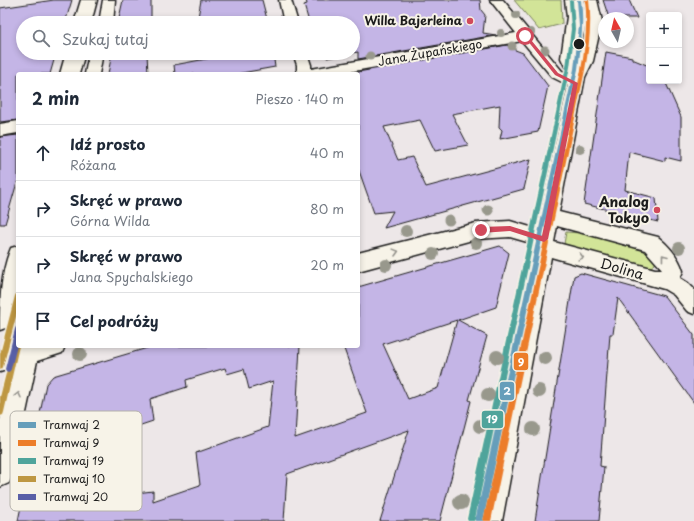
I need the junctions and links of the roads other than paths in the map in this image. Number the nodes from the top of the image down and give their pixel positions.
1 (87, 0) edge
2 (94, 0) edge
3 (109, 0) edge
4 (284, 0) edge
5 (496, 0) edge
6 (571, 0) edge
7 (591, 0) edge
8 (83, 16) edge
9 (90, 16) edge
10 (107, 16) edge
11 (289, 16) edge
12 (525, 36) junction
13 (71, 60) edge
14 (78, 60) edge
15 (95, 60) edge
16 (302, 60) edge
17 (68, 72) edge
18 (75, 72) edge
19 (92, 72) edge
20 (304, 72) edge
21 (322, 72) edge
22 (576, 80) junction
23 (16, 127) edge
24 (0, 130) edge
25 (549, 217) junction
26 (544, 243) junction
27 (16, 261) edge
28 (360, 261) edge
29 (655, 278) junction
30 (694, 304) edge
31 (0, 320) edge
32 (41, 348) edge
33 (28, 350) edge
34 (0, 361) edge
35 (14, 411) edge
36 (10, 430) edge
37 (0, 474) edge
38 (488, 521) edge

1 - 8 street
2 - 9 lane
3 - 10 street
4 - 11 street
5 - 12 street
6 - 22 street
7 - 22 street
12 - 21 street, Jana Żupańskiego
12 - 22 street
13 - 17 street
14 - 18 lane
15 - 19 street
16 - 20 street
22 - 25 street
23 - 24 street
25 - 26 street
29 -> 25 street
28 -> 26 street, Dolina
26 -> 29 street, Dolina
26 - 38 street
27 - 31 street
29 - 30 street, Dolina
32 - 33 street
33 - 34 street
35 -> 33 street
37 -> 36 street

